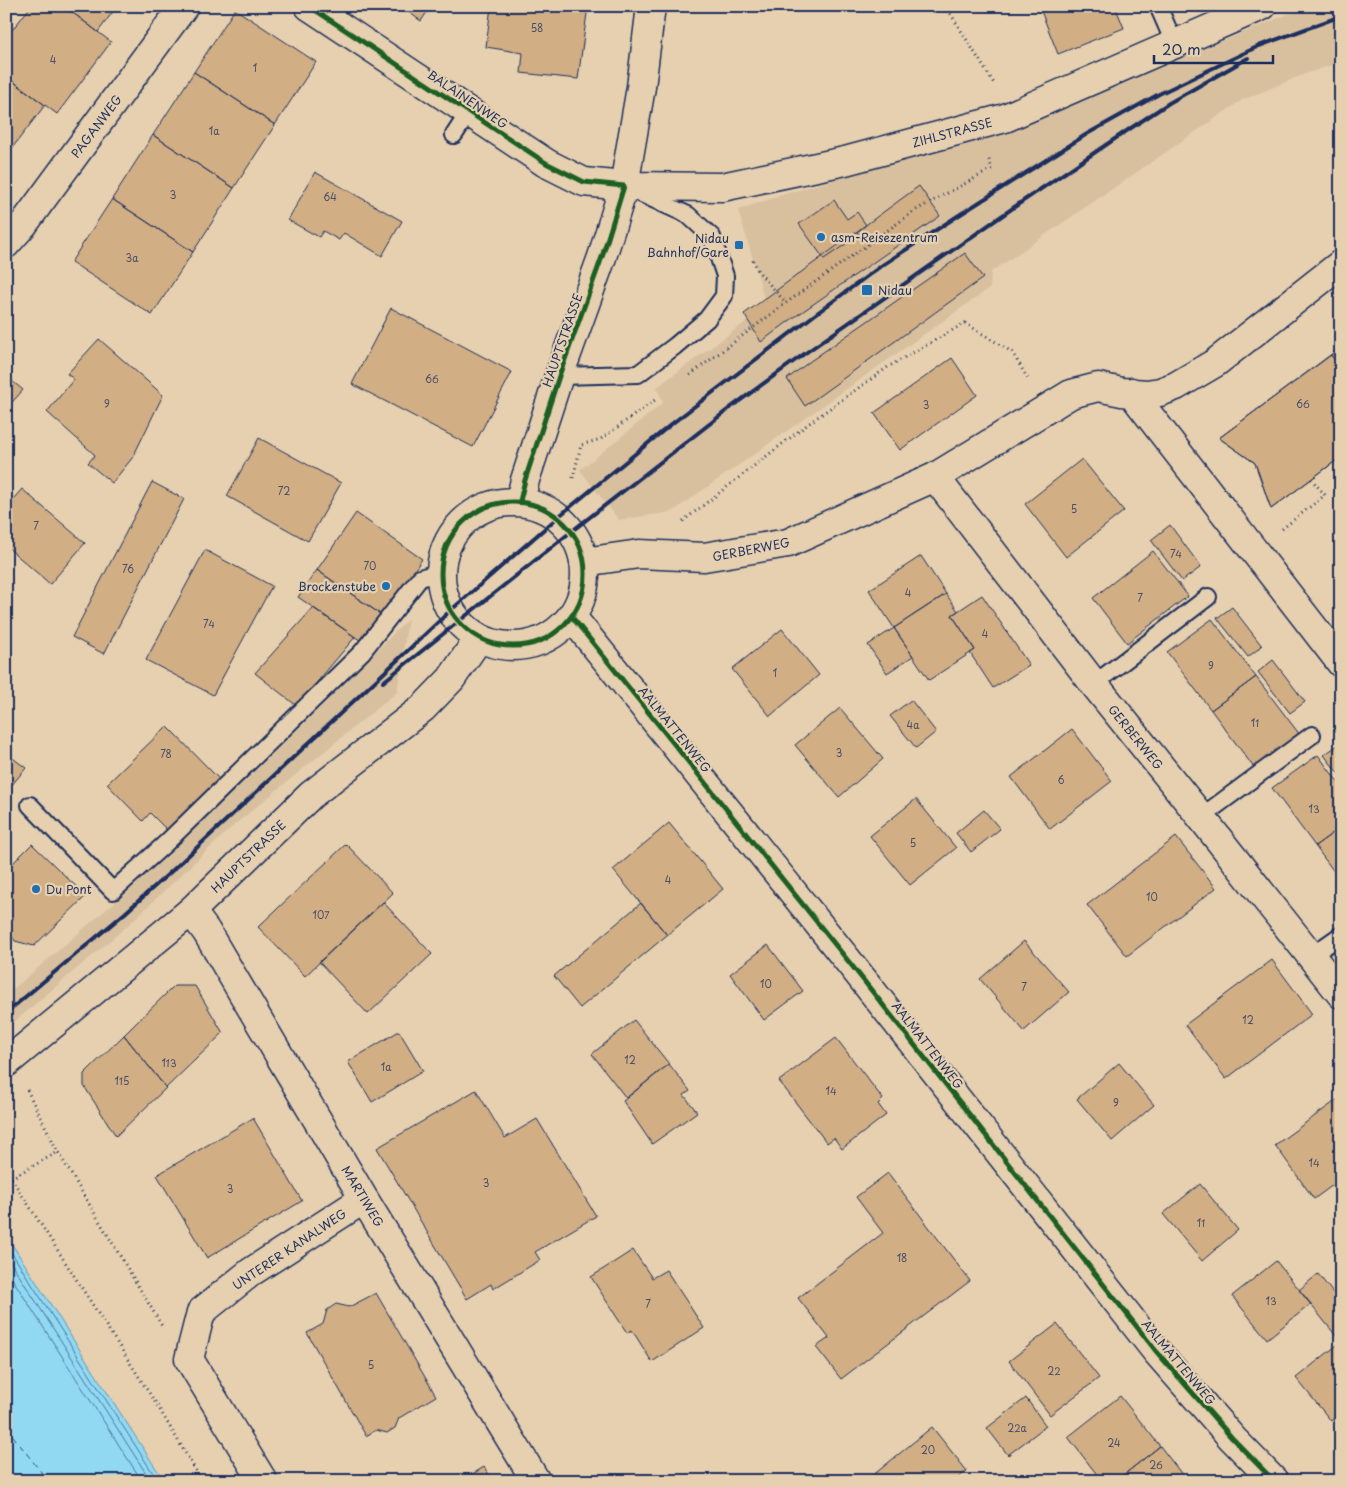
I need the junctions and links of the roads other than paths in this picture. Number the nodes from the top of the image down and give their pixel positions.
1 (184, 6) edge
2 (309, 6) edge
3 (651, 6) edge
4 (1158, 6) edge
5 (1262, 6) edge
6 (1175, 45) junction
7 (469, 112) junction
8 (454, 136) dead end
9 (624, 186) junction
10 (6, 244) edge
11 (1341, 264) edge
12 (559, 376) junction
13 (1131, 392) junction
14 (935, 477) junction
15 (520, 501) junction
16 (584, 562) junction
17 (440, 572) junction
18 (1208, 597) dead end
19 (572, 617) junction
20 (479, 638) junction
21 (1341, 663) edge
22 (1094, 684) junction
23 (1312, 735) dead end
24 (30, 804) dead end
25 (1201, 817) junction
26 (190, 911) junction
27 (1341, 934) edge
28 (1311, 956) junction
29 (1341, 994) edge
30 (6, 1063) edge
31 (364, 1199) junction
32 (263, 1481) edge
33 (536, 1481) edge
34 (1274, 1481) edge

1 - 10 street, PAGANWEG
2 - 7 street, BALAINENWEG
3 - 9 street, HAUPTSTRASSE
4 - 6 lane
5 - 6 street, ZIHLSTRASSE
6 - 9 street, ZIHLSTRASSE
7 - 8 lane
7 - 9 street, BALAINENWEG
9 - 12 street, HAUPTSTRASSE
9 - 12 lane
11 - 13 street
12 - 15 street, HAUPTSTRASSE
13 - 14 street, GERBERWEG
13 - 21 street
14 - 16 street, GERBERWEG
14 - 22 street, GERBERWEG
15 - 16 street
15 - 17 street
16 - 19 street
17 - 20 street
17 - 24 lane
18 - 22 lane
19 - 20 street
19 - 34 street, AALMATTENWEG
20 - 26 street, HAUPTSTRASSE
22 - 25 street, GERBERWEG
23 - 25 lane
25 - 28 street, GERBERWEG
26 - 30 street, HAUPTSTRASSE
26 - 31 street, MARTIWEG
27 - 28 lane
28 - 29 street, GERBERWEG
31 - 32 street, UNTERER KANALWEG
31 - 33 street, MARTIWEG

